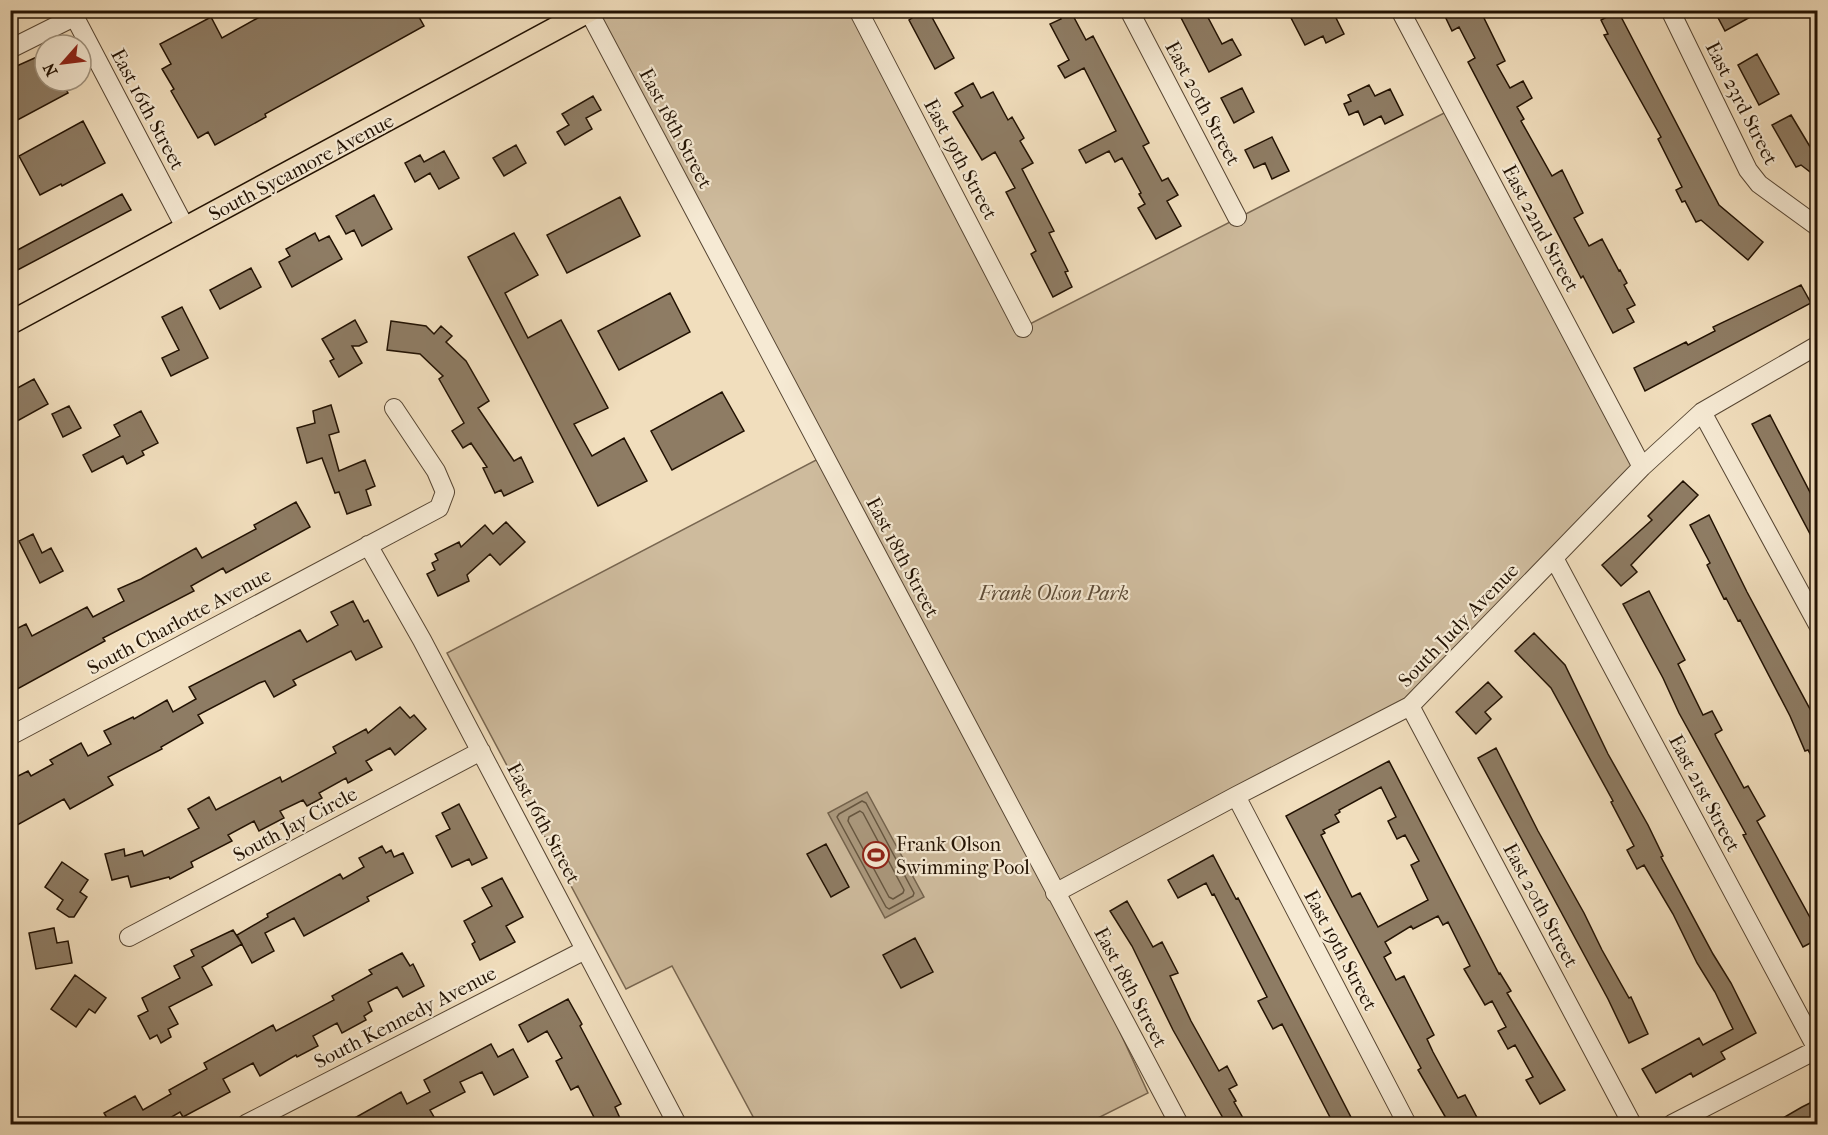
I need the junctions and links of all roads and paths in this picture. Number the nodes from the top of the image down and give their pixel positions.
1 (858, 10) edge
2 (1129, 10) edge
3 (1400, 10) edge
4 (1670, 10) edge
5 (589, 11) edge
6 (73, 14) edge
7 (10, 49) edge
8 (1238, 217) dead end
9 (1818, 227) edge
10 (186, 229) junction
11 (10, 323) edge
12 (1023, 328) dead end
13 (1818, 345) edge
14 (394, 408) dead end
15 (1702, 412) junction
16 (1642, 467) junction
17 (368, 545) junction
18 (1554, 558) junction
19 (1818, 625) edge
20 (1410, 706) junction
21 (10, 736) edge
22 (481, 751) junction
23 (1236, 796) junction
24 (1055, 893) junction
25 (129, 937) dead end
26 (585, 950) junction
27 (1817, 1049) edge
28 (246, 1125) edge
29 (677, 1125) edge
30 (1179, 1125) edge
31 (1407, 1125) edge
32 (1632, 1125) edge
33 (1672, 1125) edge

1 - 12 street, East 19th Street
2 - 8 street, East 20th Street
3 - 16 street, East 22nd Street
4 - 9 street, East 23rd Street
5 - 10 main road, South Sycamore Avenue
5 - 24 street, East 18th Street
6 - 7 street
6 - 10 street, East 16th Street
10 - 11 main road, South Sycamore Avenue
13 - 15 street, South Judy Avenue
14 - 17 street, South Charlotte Avenue
15 - 16 street, South Judy Avenue
15 - 19 street
16 - 18 street, South Judy Avenue
17 - 21 street, South Charlotte Avenue
17 - 22 street, East 16th Street
18 - 20 street, South Judy Avenue
18 - 27 street, East 21st Street
20 - 23 street, South Judy Avenue
20 - 32 street, East 20th Street
22 - 25 street, South Jay Circle
22 - 26 street, East 16th Street
23 - 24 street, South Judy Avenue
23 - 31 street, East 19th Street
24 - 30 street, East 18th Street
26 - 28 street, South Kennedy Avenue
26 - 29 street, East 16th Street
27 - 33 street

